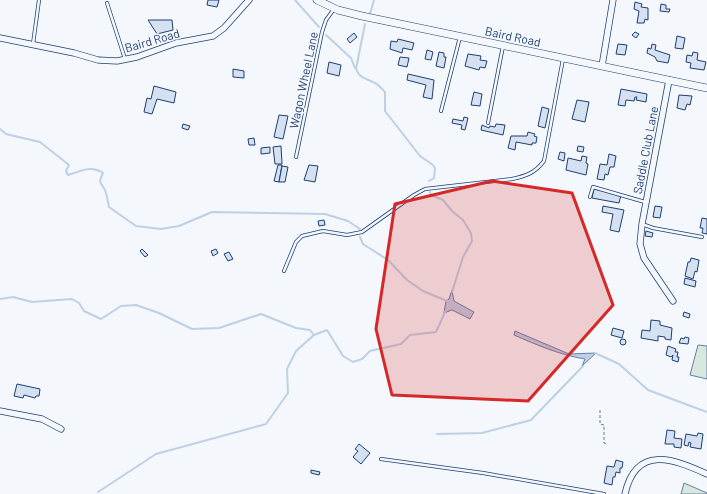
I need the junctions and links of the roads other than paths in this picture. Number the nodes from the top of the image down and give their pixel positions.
1 (39, 0) edge
2 (249, 0) edge
3 (317, 0) edge
4 (613, 0) edge
5 (107, 4) dead end
6 (334, 9) junction
7 (460, 37) junction
8 (0, 38) edge
9 (33, 45) junction
10 (503, 46) junction
11 (563, 58) junction
12 (125, 59) junction
13 (602, 66) junction
14 (669, 80) junction
15 (707, 88) edge
16 (441, 111) dead end
17 (488, 123) dead end
18 (296, 157) dead end
19 (590, 197) dead end
20 (646, 202) junction
21 (642, 224) junction
22 (702, 237) dead end
23 (284, 272) dead end
24 (673, 301) dead end
25 (0, 411) edge
26 (61, 429) dead end
27 (381, 459) dead end
28 (707, 474) edge
29 (604, 494) edge
30 (625, 494) edge

1 - 9 lane
2 - 12 street, Baird Road
3 - 6 street, Baird Road
4 - 13 street
5 - 12 lane
6 - 7 street, Baird Road
6 - 18 lane, Wagon Wheel Lane
7 - 10 street, Baird Road
7 - 16 lane
8 - 9 street, Baird Road
9 - 12 street, Baird Road
10 - 11 street, Baird Road
10 - 17 lane
11 - 13 street, Baird Road
11 - 23 lane
13 - 14 street, Baird Road
14 - 15 street, Baird Road
14 - 20 street, Saddle Club Lane
19 - 20 lane
20 - 21 street, Saddle Club Lane
21 - 22 lane
21 - 24 street, Saddle Club Lane
25 - 26 street
27 - 29 lane
28 - 30 street

